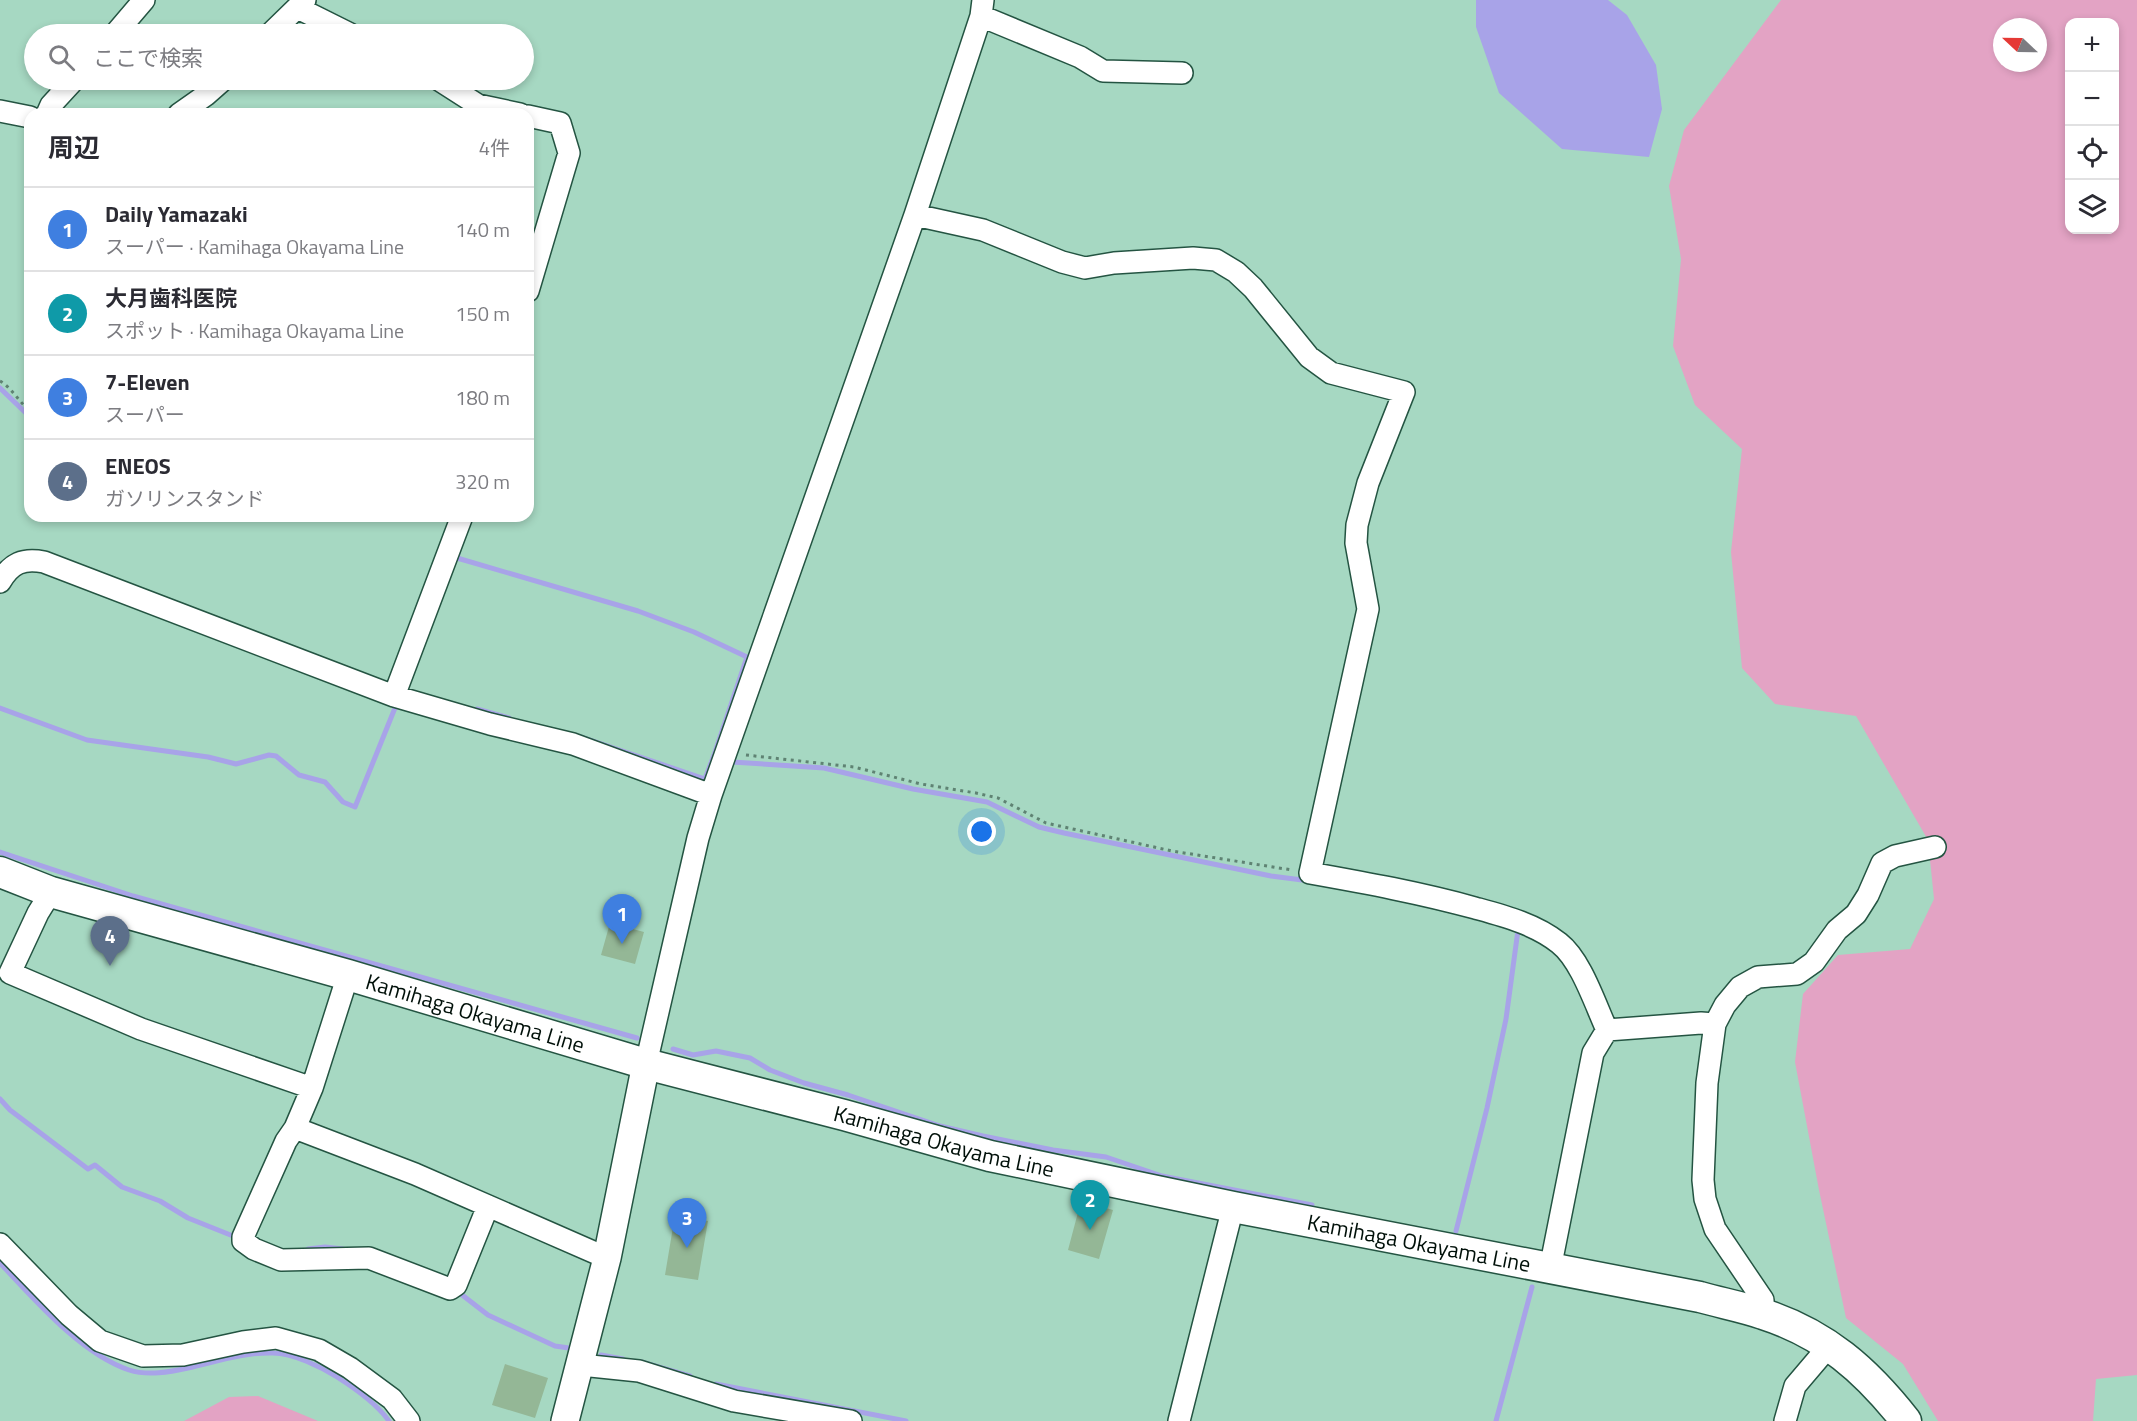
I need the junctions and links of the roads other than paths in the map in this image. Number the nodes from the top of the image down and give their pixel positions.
1 (144, 0) edge
2 (301, 4) edge
3 (982, 8) edge
4 (124, 24) edge
5 (280, 24) edge
6 (334, 24) edge
7 (1182, 73) dead end
8 (65, 90) edge
9 (212, 90) edge
10 (455, 90) edge
11 (50, 108) edge
12 (188, 108) edge
13 (492, 108) edge
14 (0, 111) edge
15 (24, 116) edge
16 (534, 117) edge
17 (915, 215) junction
18 (534, 271) edge
19 (460, 522) edge
20 (0, 582) edge
21 (394, 696) junction
22 (711, 795) junction
23 (1935, 847) dead end
24 (0, 872) edge
25 (51, 892) junction
26 (348, 975) junction
27 (1715, 1024) junction
28 (1607, 1030) junction
29 (645, 1064) junction
30 (312, 1088) junction
31 (295, 1128) junction
32 (488, 1206) junction
33 (1233, 1207) junction
34 (0, 1244) edge
35 (607, 1258) junction
36 (1550, 1269) junction
37 (1763, 1314) junction
38 (1829, 1346) junction
39 (581, 1365) junction
40 (409, 1421) edge
41 (565, 1421) edge
42 (851, 1421) edge
43 (1179, 1421) edge
44 (1785, 1421) edge
45 (1906, 1421) edge

1 - 4 street
2 - 5 street
2 - 6 street
3 - 7 street
3 - 17 street
8 - 11 street
9 - 12 street
10 - 13 street
14 - 15 street
16 - 18 street
17 - 22 street
17 - 28 street
19 - 21 street
20 - 21 street
21 - 22 street
22 - 29 street
23 - 27 street
24 - 25 main road, Kamihaga Okayama Line
25 - 26 main road, Kamihaga Okayama Line
25 - 30 street
26 - 29 main road, Kamihaga Okayama Line
26 - 30 street
27 - 28 street
27 - 37 street
28 - 36 street
29 - 33 main road, Kamihaga Okayama Line
29 - 35 street
30 - 31 street
31 - 32 street
31 - 32 street
32 - 35 street
33 - 36 main road, Kamihaga Okayama Line
33 - 43 street
34 - 40 street
35 - 39 street
36 - 37 main road, Kamihaga Okayama Line
37 - 38 main road, Kamihaga Okayama Line
38 - 44 street
38 - 45 main road, Kamihaga Okayama Line
39 - 41 street
39 - 42 street

